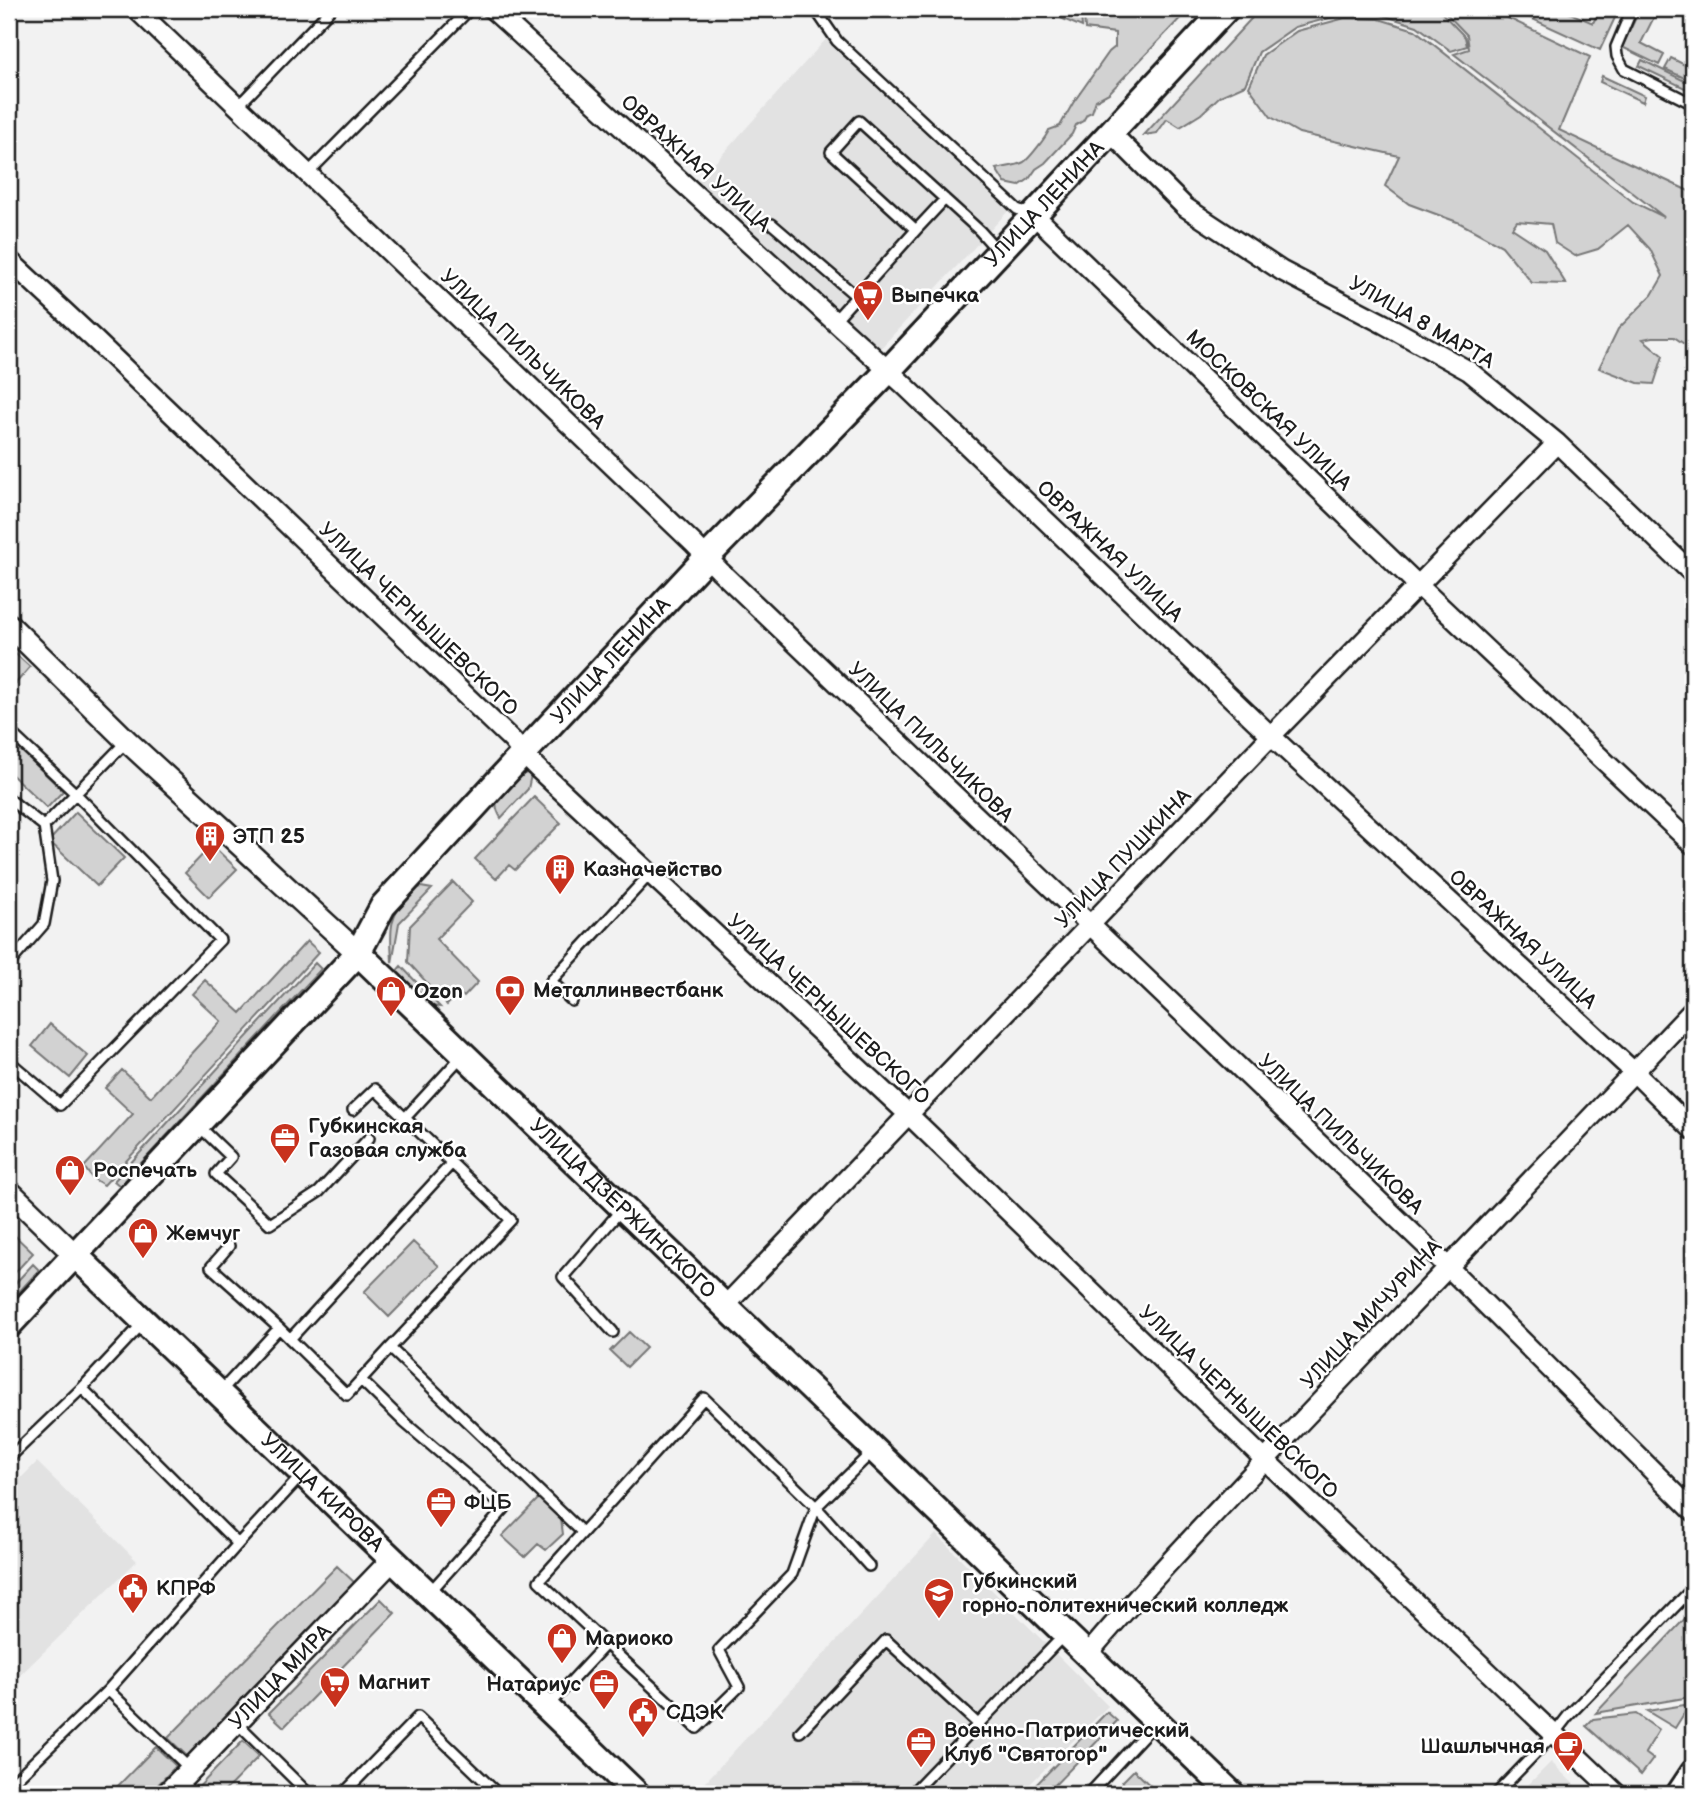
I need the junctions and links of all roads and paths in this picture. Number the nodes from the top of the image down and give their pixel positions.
1 (136, 9) edge
2 (331, 9) edge
3 (470, 9) edge
4 (492, 9) edge
5 (815, 9) edge
6 (1226, 9) edge
7 (1632, 9) edge
8 (1693, 104) edge
9 (238, 106) junction
10 (1111, 133) junction
11 (308, 173) junction
12 (945, 199) junction
13 (1033, 215) junction
14 (772, 224) dead end
15 (916, 230) junction
16 (998, 252) junction
17 (9, 260) edge
18 (856, 296) junction
19 (835, 320) junction
20 (888, 371) junction
21 (1557, 443) junction
22 (707, 557) junction
23 (1693, 574) edge
24 (1419, 586) junction
25 (9, 625) edge
26 (9, 731) edge
27 (1271, 736) junction
28 (127, 741) junction
29 (523, 754) junction
30 (76, 794) junction
31 (9, 799) edge
32 (44, 826) junction
33 (1693, 845) edge
34 (650, 874) junction
35 (1090, 926) junction
36 (358, 953) junction
37 (10, 962) edge
38 (572, 1001) dead end
39 (1693, 1010) edge
40 (463, 1054) junction
41 (9, 1060) edge
42 (1634, 1072) junction
43 (353, 1110) dead end
44 (909, 1115) junction
45 (405, 1118) junction
46 (198, 1124) junction
47 (1693, 1130) edge
48 (369, 1138) dead end
49 (452, 1163) junction
50 (9, 1191) edge
51 (623, 1208) junction
52 (229, 1246) dead end
53 (75, 1255) junction
54 (1447, 1266) junction
55 (724, 1306) junction
56 (144, 1322) junction
57 (9, 1325) edge
58 (279, 1328) junction
59 (613, 1332) dead end
60 (290, 1339) junction
61 (390, 1348) junction
62 (361, 1380) junction
63 (82, 1388) junction
64 (219, 1392) junction
65 (874, 1450) junction
66 (9, 1458) edge
67 (1265, 1460) junction
68 (303, 1474) junction
69 (816, 1507) junction
70 (1693, 1511) edge
71 (582, 1532) junction
72 (238, 1544) junction
73 (392, 1560) junction
74 (869, 1566) dead end
75 (1693, 1588) edge
76 (428, 1594) junction
77 (1065, 1634) junction
78 (606, 1644) junction
79 (1087, 1655) junction
80 (108, 1690) junction
81 (546, 1708) junction
82 (236, 1722) junction
83 (1157, 1722) junction
84 (978, 1724) junction
85 (800, 1732) dead end
86 (1554, 1734) junction
87 (191, 1770) junction
88 (1693, 1773) edge
89 (9, 1786) edge
90 (167, 1794) edge
91 (309, 1794) edge
92 (343, 1794) edge
93 (496, 1794) edge
94 (637, 1794) edge
95 (911, 1794) edge
96 (1089, 1794) edge
97 (1232, 1794) edge
98 (1496, 1794) edge
99 (1617, 1794) edge
100 (1679, 1794) edge

1 - 9 street, УЛИЦА ПИЛЬЧИКОВА
2 - 9 lane
3 - 11 lane
4 - 19 street, ОВРАЖНАЯ УЛИЦА
5 - 13 lane, МОСКОВСКАЯ УЛИЦА
6 - 10 main road, УЛИЦА ЛЕНИНА
7 - 8 lane
9 - 11 street, УЛИЦА ПИЛЬЧИКОВА
10 - 13 main road, УЛИЦА ЛЕНИНА
10 - 21 street, УЛИЦА 8 МАРТА
11 - 22 street, УЛИЦА ПИЛЬЧИКОВА
12 - 15 lane
12 - 15 lane
12 - 16 lane
13 - 16 main road, УЛИЦА ЛЕНИНА
13 - 24 street, МОСКОВСКАЯ УЛИЦА
14 - 18 lane
15 - 18 lane
16 - 20 main road, УЛИЦА ЛЕНИНА
17 - 29 street, УЛИЦА ЧЕРНЫШЕВСКОГО
18 - 19 lane
19 - 20 street, ОВРАЖНАЯ УЛИЦА
20 - 22 main road, УЛИЦА ЛЕНИНА
20 - 27 street, ОВРАЖНАЯ УЛИЦА
21 - 23 street, УЛИЦА 8 МАРТА
21 - 24 street, УЛИЦА ПУШКИНА
22 - 29 main road, УЛИЦА ЛЕНИНА
22 - 35 street, УЛИЦА ПИЛЬЧИКОВА
24 - 27 street, УЛИЦА ПУШКИНА
24 - 33 street, МОСКОВСКАЯ УЛИЦА
25 - 28 street, УЛИЦА ДЗЕРЖИНСКОГО
26 - 30 lane
27 - 35 street, УЛИЦА ПУШКИНА
27 - 42 street, ОВРАЖНАЯ УЛИЦА
28 - 30 lane
28 - 36 street, УЛИЦА ДЗЕРЖИНСКОГО
29 - 34 street, УЛИЦА ЧЕРНЫШЕВСКОГО
29 - 36 main road, УЛИЦА ЛЕНИНА
30 - 32 lane
30 - 41 lane
31 - 32 lane
32 - 37 lane
34 - 38 lane
34 - 44 street, УЛИЦА ЧЕРНЫШЕВСКОГО
35 - 44 street, УЛИЦА ПУШКИНА
35 - 54 street, УЛИЦА ПИЛЬЧИКОВА
36 - 40 main road, УЛИЦА ДЗЕРЖИНСКОГО
36 - 46 main road, УЛИЦА ЛЕНИНА
39 - 42 street, УЛИЦА МИЧУРИНА
40 - 45 lane
40 - 51 main road, УЛИЦА ДЗЕРЖИНСКОГО
42 - 47 street, ОВРАЖНАЯ УЛИЦА
42 - 54 street, УЛИЦА МИЧУРИНА
43 - 45 lane
44 - 55 street, УЛИЦА ПУШКИНА
44 - 67 street, УЛИЦА ЧЕРНЫШЕВСКОГО
45 - 49 lane
46 - 48 lane
46 - 53 main road, УЛИЦА ЛЕНИНА
49 - 60 lane
49 - 61 lane
50 - 53 street, УЛИЦА КИРОВА
51 - 55 main road, УЛИЦА ДЗЕРЖИНСКОГО
51 - 59 lane
52 - 58 lane
53 - 56 main road, УЛИЦА КИРОВА
53 - 57 main road, УЛИЦА ЛЕНИНА
54 - 67 street, УЛИЦА МИЧУРИНА
54 - 70 street, УЛИЦА ПИЛЬЧИКОВА
55 - 65 main road, УЛИЦА ДЗЕРЖИНСКОГО
56 - 63 lane
56 - 64 main road, УЛИЦА КИРОВА
58 - 60 lane
58 - 64 lane
60 - 62 lane
61 - 62 lane
61 - 71 lane
62 - 76 lane
63 - 66 lane
63 - 72 lane
64 - 68 main road, УЛИЦА КИРОВА
65 - 69 lane
65 - 77 main road, УЛИЦА ДЗЕРЖИНСКОГО
67 - 79 street, УЛИЦА МИЧУРИНА
67 - 86 street, УЛИЦА ЧЕРНЫШЕВСКОГО
68 - 72 lane
68 - 73 main road, УЛИЦА КИРОВА
69 - 71 lane
69 - 74 lane
69 - 78 lane
71 - 78 lane
72 - 80 lane
73 - 76 main road, УЛИЦА КИРОВА
73 - 82 street, УЛИЦА МИРА
75 - 86 lane
76 - 81 main road, УЛИЦА КИРОВА
77 - 79 main road, УЛИЦА ДЗЕРЖИНСКОГО
77 - 84 lane
78 - 81 lane
79 - 83 main road, УЛИЦА ДЗЕРЖИНСКОГО
80 - 87 lane
80 - 89 lane
81 - 94 main road, УЛИЦА КИРОВА
82 - 87 street, УЛИЦА МИРА
82 - 91 lane
83 - 96 lane
83 - 97 main road, УЛИЦА ДЗЕРЖИНСКОГО
84 - 85 lane
84 - 95 lane
86 - 98 lane
86 - 99 street, УЛИЦА ЧЕРНЫШЕВСКОГО
87 - 90 street, УЛИЦА МИРА
88 - 100 main road
92 - 93 lane

